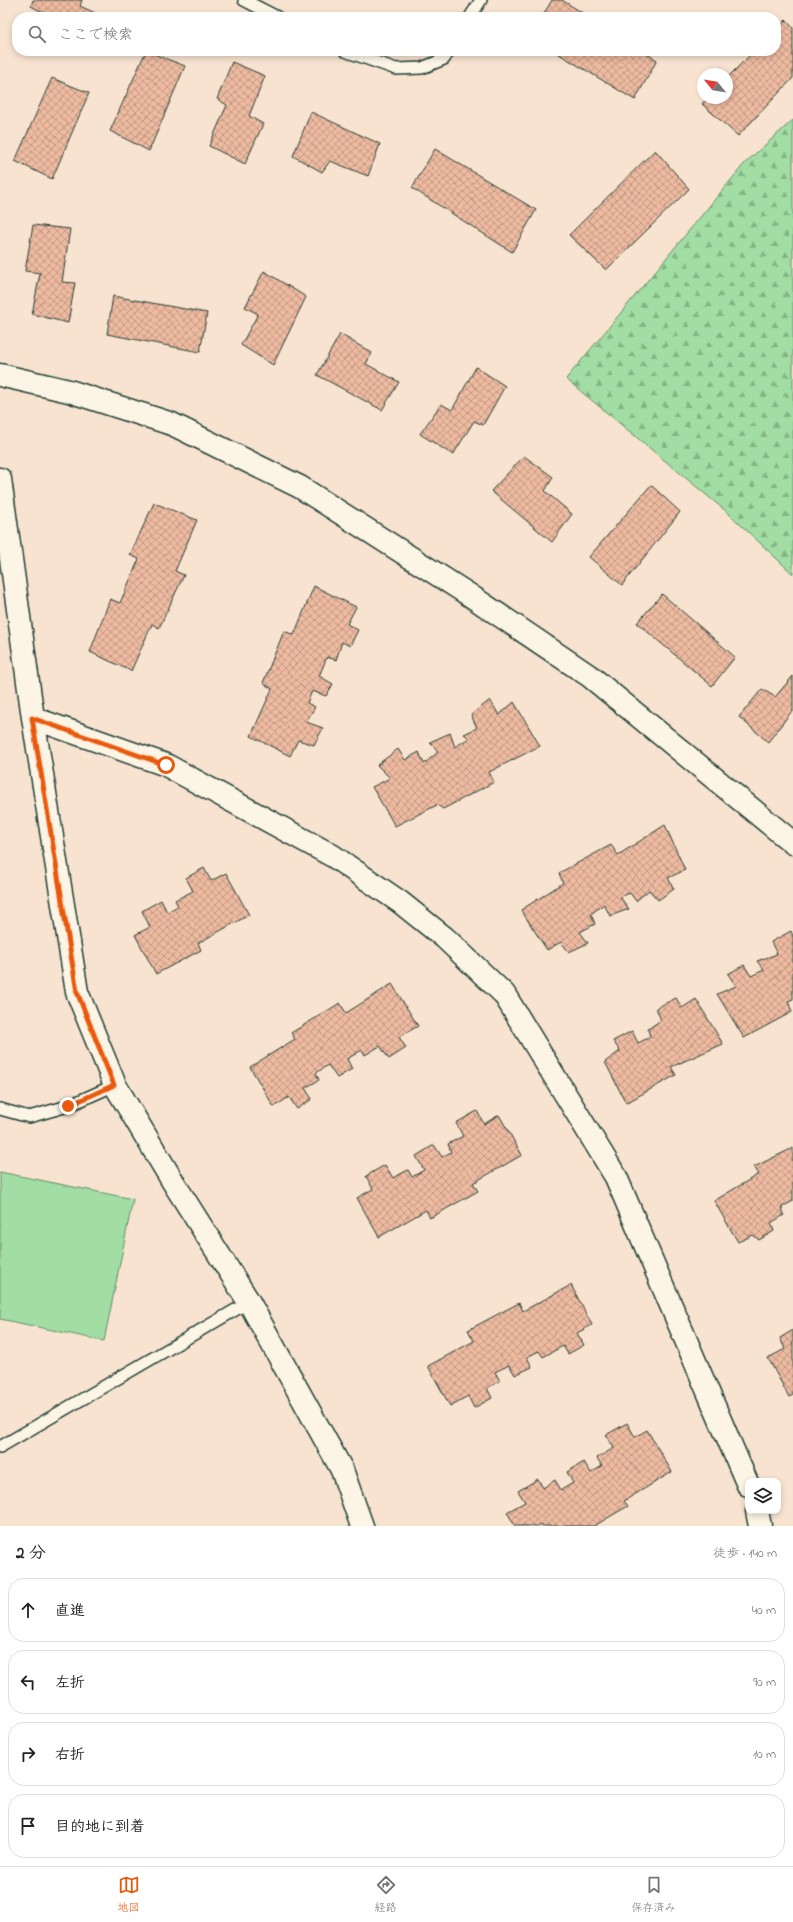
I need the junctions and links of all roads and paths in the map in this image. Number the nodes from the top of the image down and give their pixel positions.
1 (244, 0) edge
2 (481, 0) edge
3 (267, 12) edge
4 (473, 12) edge
5 (360, 56) edge
6 (446, 56) edge
7 (0, 375) edge
8 (0, 479) edge
9 (3, 517) edge
10 (32, 718) junction
11 (793, 843) edge
12 (114, 1085) junction
13 (0, 1109) edge
14 (249, 1302) junction
15 (0, 1447) edge
16 (745, 1478) edge
17 (758, 1514) edge
18 (362, 1526) edge
19 (760, 1526) edge

1 - 3 lane
2 - 4 lane
5 - 6 lane
7 - 11 street
8 - 9 street
9 - 10 street
10 - 12 street
10 - 16 street
12 - 13 lane
12 - 14 street
14 - 15 lane
14 - 18 street
17 - 19 street

